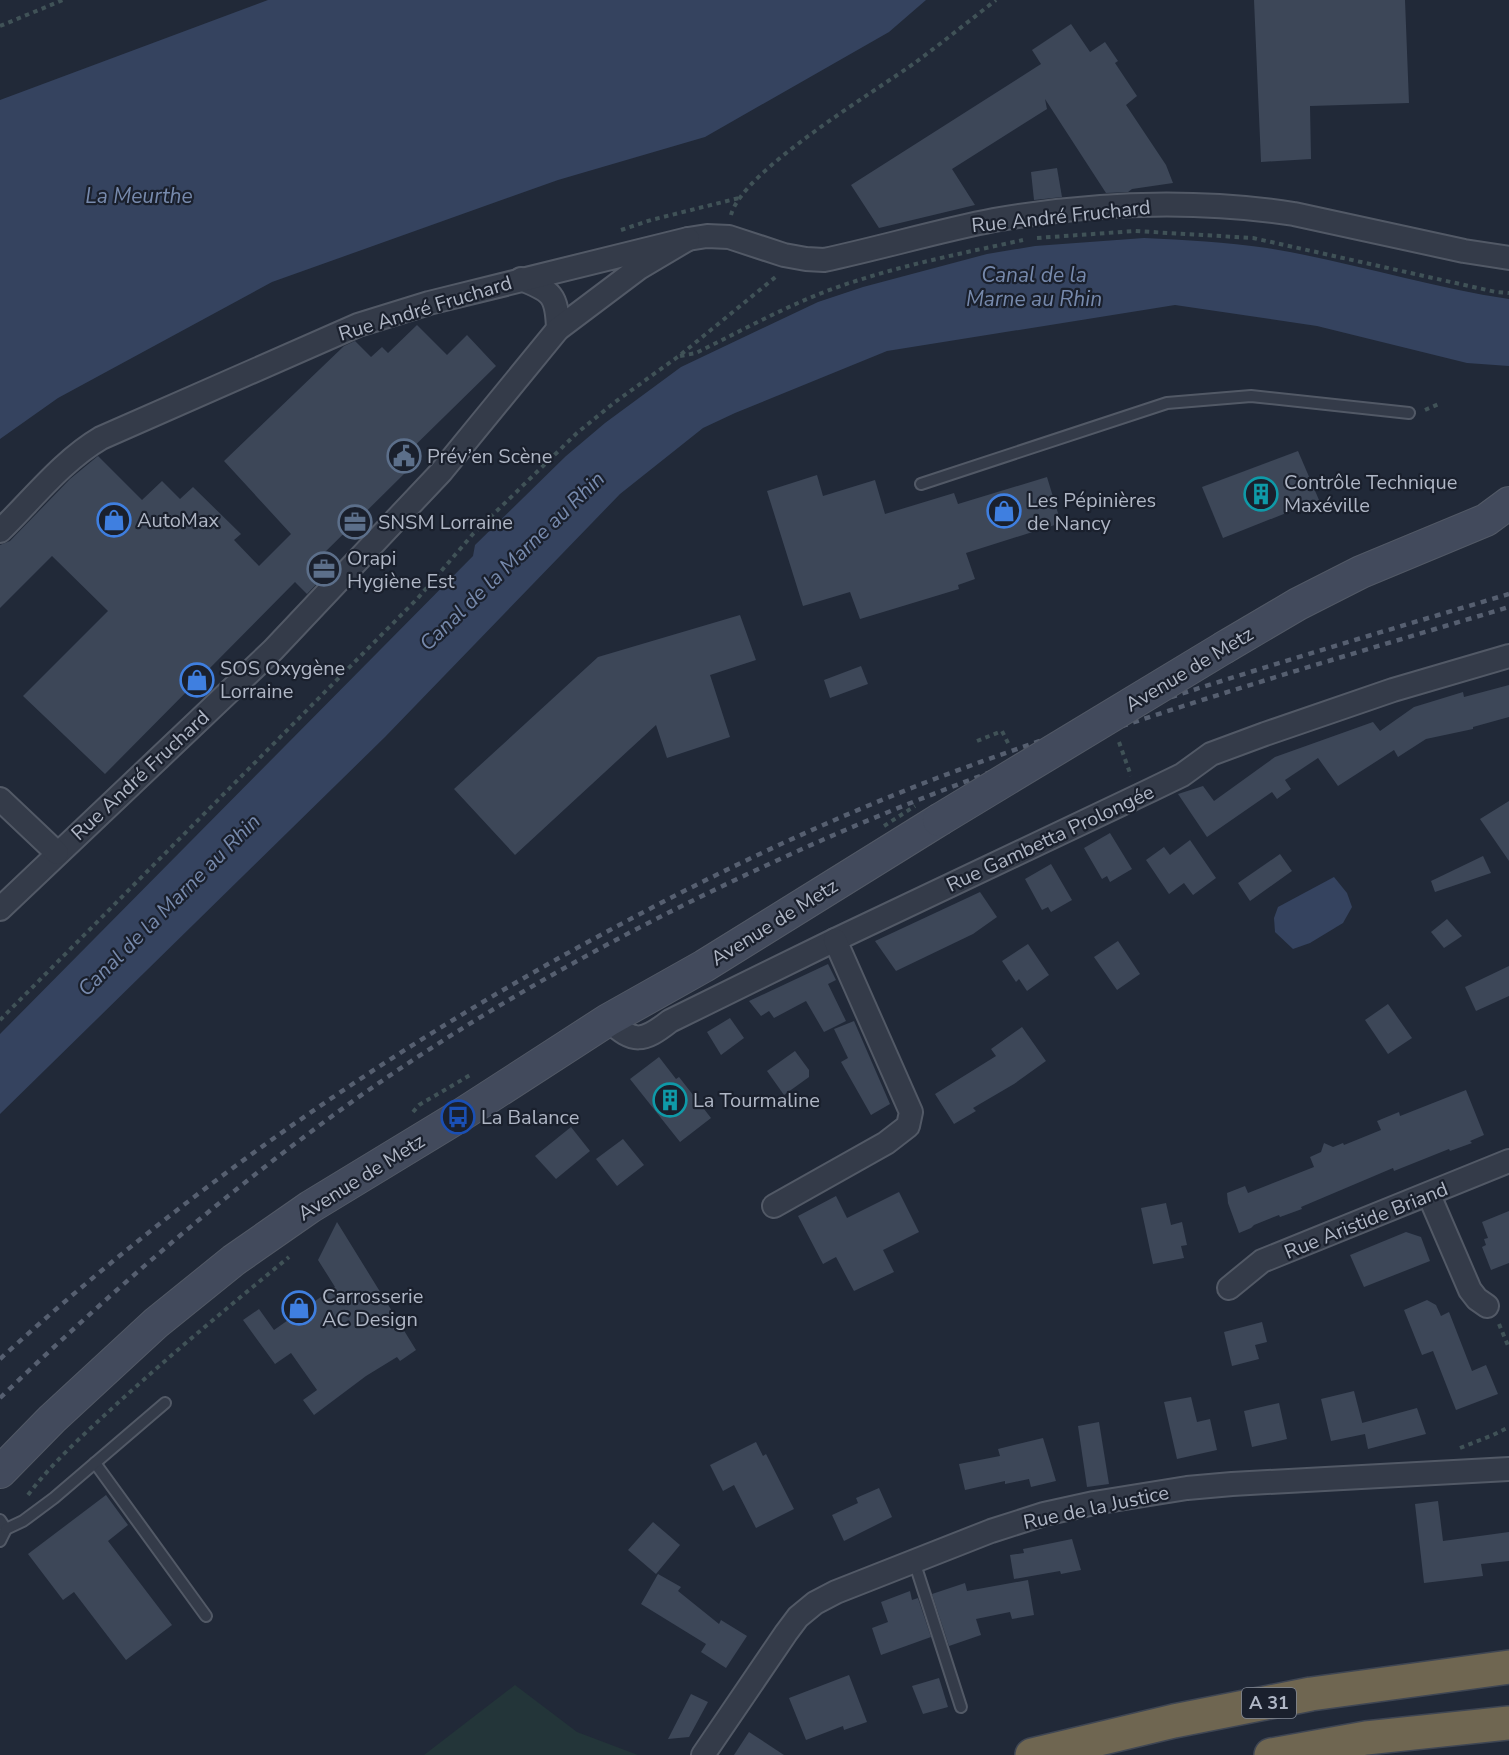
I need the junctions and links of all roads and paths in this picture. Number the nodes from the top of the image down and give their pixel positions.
1 (63, 0) edge
2 (996, 0) edge
3 (0, 26) edge
4 (739, 198) dead end
5 (688, 239) junction
6 (784, 255) junction
7 (1509, 258) edge
8 (521, 279) junction
9 (1509, 293) edge
10 (558, 329) junction
11 (679, 356) junction
12 (1441, 403) dead end
13 (1412, 413) joint
14 (921, 484) dead end
15 (1501, 513) edge
16 (0, 531) edge
17 (1509, 656) edge
18 (977, 741) dead end
19 (1119, 742) dead end
20 (1010, 748) dead end
21 (1132, 781) dead end
22 (0, 799) edge
23 (57, 853) junction
24 (0, 909) edge
25 (835, 940) junction
26 (0, 1020) edge
27 (608, 1020) junction
28 (1509, 1161) edge
29 (1429, 1195) junction
30 (774, 1206) dead end
31 (296, 1252) dead end
32 (1229, 1288) dead end
33 (1487, 1306) dead end
34 (165, 1403) dead end
35 (1509, 1427) edge
36 (1454, 1457) dead end
37 (94, 1463) junction
38 (1509, 1469) edge
39 (0, 1472) edge
40 (28, 1495) dead end
41 (3, 1524) edge
42 (0, 1541) edge
43 (914, 1561) junction
44 (206, 1616) dead end
45 (1509, 1667) edge
46 (961, 1707) dead end
47 (1509, 1723) edge
48 (703, 1755) edge
49 (1032, 1755) edge
50 (1271, 1755) edge

1 - 3 path
2 - 4 path
5 - 6 street, Rue André Fruchard
5 - 8 street, Rue André Fruchard
5 - 10 street, Rue André Fruchard
6 - 7 street, Rue André Fruchard
6 - 11 path
8 - 10 street
8 - 16 street, Rue André Fruchard
9 - 11 path
10 - 23 street, Rue André Fruchard
11 - 26 path
12 - 13 path
13 - 14 lane
15 - 27 main road, Avenue de Metz, bridge
17 - 25 street, Rue Gambetta Prolongée
18 - 20 path
19 - 21 path
22 - 23 street
23 - 24 street, Rue André Fruchard
25 - 27 street, Rue Gambetta Prolongée
25 - 30 street
27 - 39 main road, Avenue de Metz
28 - 29 street, Rue Aristide Briand
29 - 32 street, Rue Aristide Briand
29 - 33 street
31 - 40 path
34 - 37 lane
35 - 36 path
37 - 41 lane
37 - 44 lane
38 - 43 street, Rue de la Justice
41 - 42 lane
43 - 46 lane
43 - 48 street, Rue de la Justice
45 - 49 highway, A 31
47 - 50 highway

